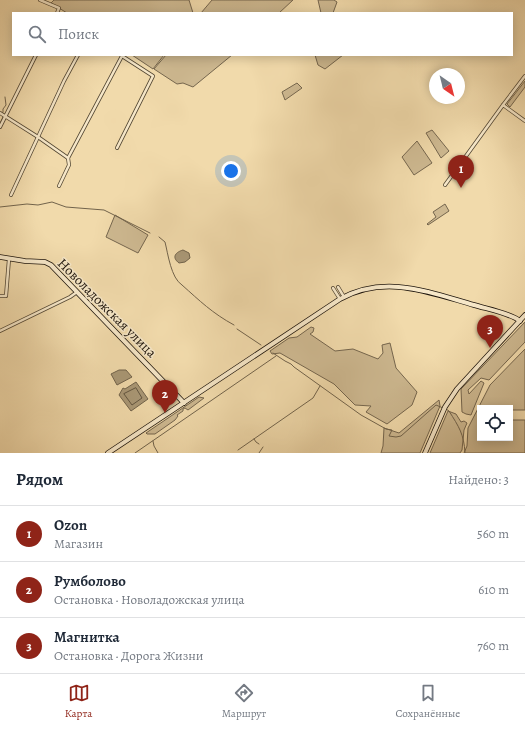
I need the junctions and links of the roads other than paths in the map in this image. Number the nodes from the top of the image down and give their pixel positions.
1 (40, 0) edge
2 (57, 12) edge
3 (35, 56) edge
4 (77, 56) edge
5 (525, 76) edge
6 (503, 105) junction
7 (0, 113) edge
8 (5, 116) junction
9 (525, 121) edge
10 (0, 127) edge
11 (38, 137) junction
12 (117, 148) dead end
13 (68, 158) junction
14 (445, 185) dead end
15 (59, 186) dead end
16 (11, 195) dead end
17 (0, 257) edge
18 (9, 259) junction
19 (338, 287) dead end
20 (333, 288) dead end
21 (77, 292) junction
22 (0, 296) edge
23 (344, 296) junction
24 (340, 299) junction
25 (525, 315) edge
26 (520, 321) junction
27 (0, 331) edge
28 (184, 403) junction
29 (108, 453) edge
30 (425, 453) edge

1 - 2 street
3 - 8 street
4 - 11 street
5 - 6 street
6 - 9 street
6 - 14 street
7 - 8 street
8 - 10 street
8 - 11 street
11 - 13 street
11 - 16 street
12 - 13 street
13 - 15 street
17 - 18 main road, Новоладожская улица
18 - 21 main road, Новоладожская улица
18 - 22 street
19 - 23 street
20 - 24 street
21 - 27 street
21 - 28 main road, Новоладожская улица
23 - 24 main road
23 - 26 main road
24 - 28 main road
25 - 26 main road
26 - 30 main road
28 - 29 main road

